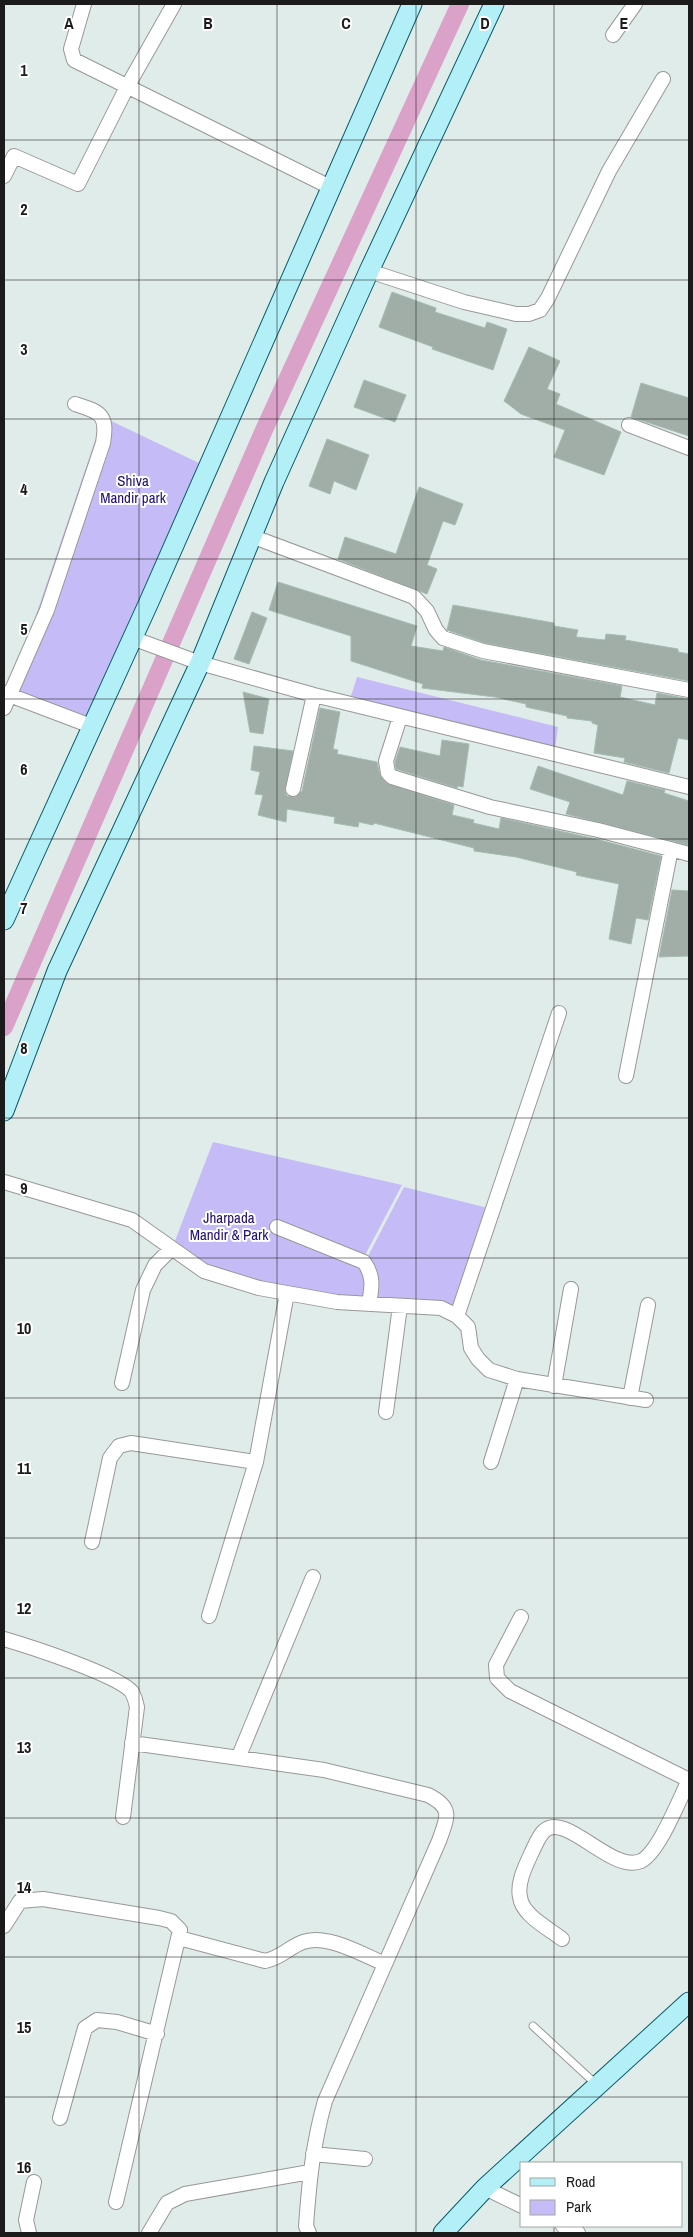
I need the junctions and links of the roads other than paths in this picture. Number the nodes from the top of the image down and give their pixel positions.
1 (84, 4) edge
2 (174, 4) edge
3 (412, 4) edge
4 (494, 4) edge
5 (636, 4) edge
6 (613, 36) dead end
7 (663, 79) dead end
8 (127, 87) junction
9 (4, 176) edge
10 (332, 188) junction
11 (369, 271) junction
12 (75, 404) dead end
13 (629, 425) dead end
14 (689, 448) edge
15 (252, 536) junction
16 (133, 638) junction
17 (199, 663) junction
18 (689, 690) edge
19 (7, 694) edge
20 (314, 695) junction
21 (4, 708) edge
22 (400, 716) junction
23 (91, 726) junction
24 (689, 787) edge
25 (293, 789) dead end
26 (671, 849) junction
27 (689, 854) edge
28 (4, 920) edge
29 (559, 1013) dead end
30 (626, 1076) dead end
31 (4, 1111) edge
32 (4, 1182) edge
33 (278, 1227) dead end
34 (171, 1249) junction
35 (571, 1289) dead end
36 (287, 1293) junction
37 (370, 1304) junction
38 (648, 1305) dead end
39 (400, 1306) junction
40 (456, 1316) junction
41 (517, 1380) junction
42 (122, 1383) dead end
43 (554, 1386) junction
44 (630, 1398) junction
45 (646, 1400) dead end
46 (386, 1412) dead end
47 (256, 1462) junction
48 (491, 1462) dead end
49 (92, 1542) dead end
50 (313, 1577) dead end
51 (210, 1616) dead end
52 (521, 1617) dead end
53 (4, 1639) edge
54 (132, 1743) junction
55 (239, 1756) junction
56 (689, 1780) edge
57 (123, 1817) dead end
58 (4, 1926) edge
59 (179, 1938) junction
60 (562, 1939) dead end
61 (385, 1964) junction
62 (685, 2011) edge
63 (533, 2026) dead end
64 (157, 2034) junction
65 (598, 2085) junction
66 (60, 2118) dead end
67 (313, 2154) junction
68 (365, 2159) dead end
69 (310, 2172) junction
70 (34, 2182) dead end
71 (485, 2188) junction
72 (116, 2202) dead end
73 (520, 2205) edge
74 (565, 2227) edge
75 (29, 2233) edge
76 (149, 2233) edge
77 (309, 2233) edge
78 (443, 2233) edge
79 (578, 2233) edge

1 - 8 street
2 - 8 street
3 - 10 street
4 - 11 street
5 - 6 street
7 - 11 street
8 - 9 street
8 - 10 street
10 - 16 street
11 - 15 street
12 - 19 street
13 - 14 street
15 - 17 street
15 - 18 street
16 - 17 street
16 - 23 street
17 - 20 street
17 - 31 street
19 - 21 street
19 - 23 street
20 - 22 street
20 - 25 street
22 - 24 street
22 - 26 street
23 - 28 street
26 - 27 street
26 - 30 street
29 - 40 street
32 - 34 street
33 - 37 street
34 - 36 street
34 - 42 street
35 - 43 street
36 - 37 street
36 - 47 street
37 - 39 street
38 - 44 street
39 - 40 street
39 - 46 street
40 - 41 street
41 - 43 street
41 - 48 street
43 - 44 street
44 - 45 street
47 - 49 street
47 - 51 street
50 - 55 street
52 - 56 street
53 - 54 street
54 - 55 street
54 - 57 street
55 - 61 street
56 - 60 street
58 - 59 street
59 - 61 street
59 - 64 street
61 - 67 street
62 - 65 street
63 - 65 lane
64 - 66 street
64 - 72 street
65 - 71 street
67 - 68 street
67 - 69 street
69 - 76 street
69 - 77 street
70 - 75 street
71 - 73 street
71 - 78 street
74 - 79 street

